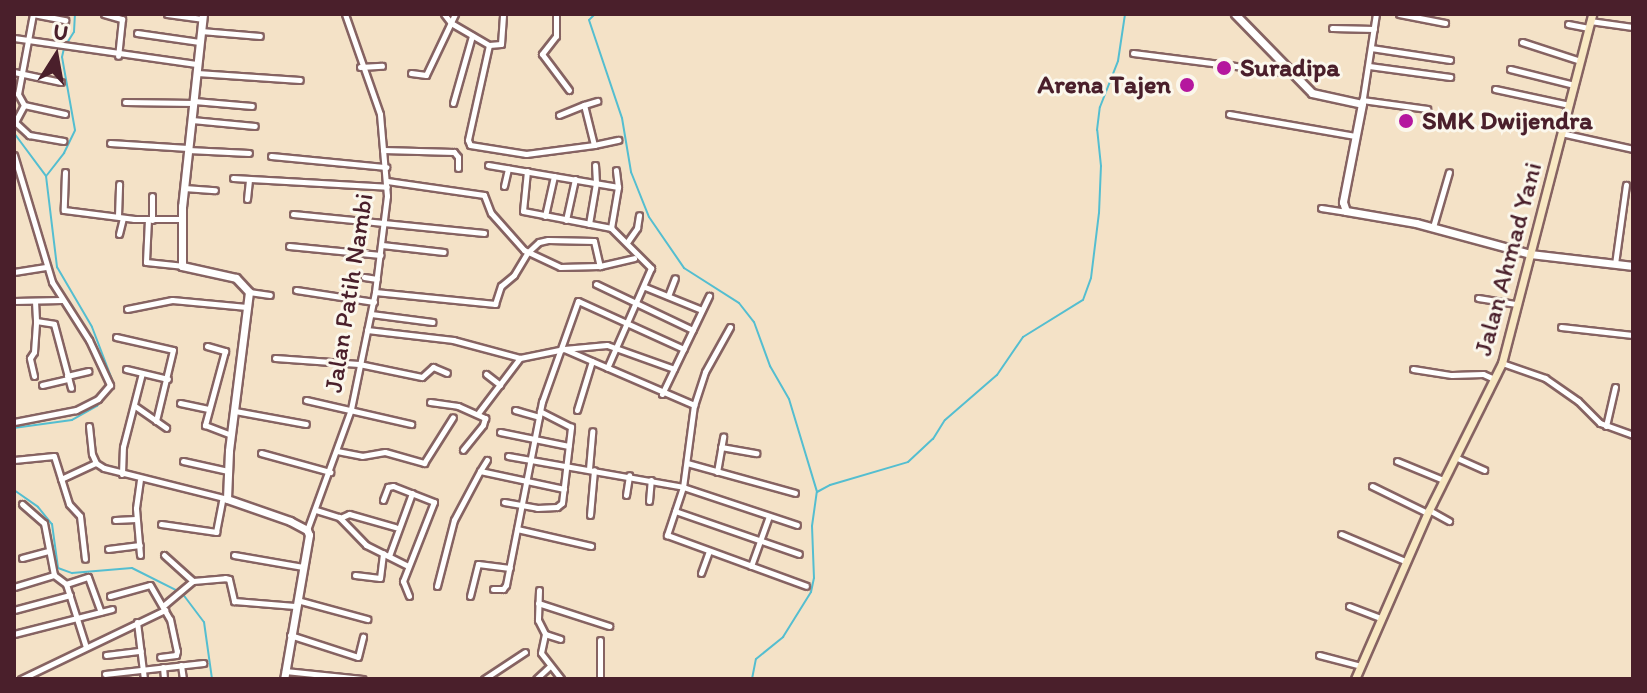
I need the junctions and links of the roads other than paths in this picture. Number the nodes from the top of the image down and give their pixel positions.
1 (33, 14) edge
2 (104, 14) edge
3 (167, 14) edge
4 (345, 14) edge
5 (444, 14) edge
6 (455, 14) edge
7 (503, 14) edge
8 (556, 14) edge
9 (1235, 14) edge
10 (1376, 14) edge
11 (1399, 14) edge
12 (202, 17) edge
13 (65, 20) dead end
14 (1591, 21) edge
15 (451, 23) junction
16 (1445, 23) dead end
17 (1568, 24) dead end
18 (1633, 27) edge
19 (1332, 28) dead end
20 (1374, 29) junction
21 (200, 31) junction
22 (137, 33) dead end
23 (260, 36) dead end
24 (472, 36) junction
25 (14, 38) edge
26 (28, 41) junction
27 (199, 42) junction
28 (1522, 42) dead end
29 (489, 45) junction
30 (1371, 48) junction
31 (1133, 53) dead end
32 (118, 56) junction
33 (1450, 60) dead end
34 (1580, 61) junction
35 (382, 66) dead end
36 (1369, 66) junction
37 (360, 67) junction
38 (196, 69) junction
39 (1510, 69) dead end
40 (14, 72) edge
41 (22, 73) junction
42 (411, 73) dead end
43 (1292, 74) junction
44 (1450, 77) dead end
45 (300, 80) dead end
46 (61, 82) dead end
47 (1574, 85) junction
48 (1495, 89) dead end
49 (569, 90) dead end
50 (16, 94) edge
51 (597, 101) dead end
52 (125, 102) dead end
53 (194, 102) junction
54 (1362, 102) junction
55 (453, 103) dead end
56 (24, 105) junction
57 (584, 105) junction
58 (1569, 105) junction
59 (252, 106) dead end
60 (1427, 109) dead end
61 (65, 114) dead end
62 (1229, 114) dead end
63 (559, 115) dead end
64 (192, 120) junction
65 (15, 123) edge
66 (255, 126) dead end
67 (1561, 133) junction
68 (1355, 136) junction
69 (618, 140) dead end
70 (63, 141) dead end
71 (110, 143) dead end
72 (594, 145) junction
73 (188, 149) junction
74 (1633, 149) edge
75 (383, 150) junction
76 (249, 153) dead end
77 (14, 155) edge
78 (271, 156) dead end
79 (488, 165) dead end
80 (595, 165) dead end
81 (386, 167) junction
82 (458, 168) dead end
83 (508, 168) junction
84 (616, 170) dead end
85 (527, 171) junction
86 (65, 172) dead end
87 (1449, 172) dead end
88 (554, 176) junction
89 (233, 178) dead end
90 (249, 179) junction
91 (575, 179) junction
92 (596, 183) junction
93 (119, 184) dead end
94 (387, 184) junction
95 (1626, 185) dead end
96 (504, 186) dead end
97 (618, 187) junction
98 (184, 188) junction
99 (215, 190) dead end
100 (152, 196) dead end
101 (247, 199) dead end
102 (1321, 208) dead end
103 (1348, 212) junction
104 (293, 214) dead end
105 (639, 215) dead end
106 (545, 216) junction
107 (120, 217) junction
108 (182, 219) junction
109 (150, 220) junction
110 (566, 220) junction
111 (384, 222) junction
112 (589, 224) junction
113 (1433, 227) junction
114 (611, 228) junction
115 (484, 233) dead end
116 (119, 234) dead end
117 (628, 241) junction
118 (382, 245) junction
119 (289, 246) dead end
120 (444, 252) dead end
121 (527, 253) junction
122 (1530, 254) junction
123 (381, 255) junction
124 (634, 258) dead end
125 (1615, 265) junction
126 (182, 266) junction
127 (600, 266) junction
128 (1633, 266) edge
129 (46, 267) junction
130 (14, 272) edge
131 (364, 277) dead end
132 (675, 278) dead end
133 (377, 279) junction
134 (596, 284) dead end
135 (645, 287) junction
136 (296, 290) dead end
137 (250, 292) junction
138 (375, 292) junction
139 (270, 295) dead end
140 (668, 296) junction
141 (709, 296) dead end
142 (1478, 298) dead end
143 (62, 300) junction
144 (14, 301) edge
145 (35, 301) junction
146 (374, 302) junction
147 (1518, 304) junction
148 (637, 305) junction
149 (247, 307) junction
150 (127, 309) dead end
151 (702, 310) junction
152 (371, 314) junction
153 (36, 321) junction
154 (432, 322) dead end
155 (629, 325) junction
156 (730, 327) dead end
157 (1561, 327) dead end
158 (367, 330) junction
159 (693, 330) junction
160 (1633, 335) edge
161 (116, 337) dead end
162 (207, 346) dead end
163 (619, 348) junction
164 (563, 349) junction
165 (684, 349) junction
166 (275, 358) dead end
167 (520, 358) junction
168 (592, 361) junction
169 (1502, 363) junction
170 (359, 364) junction
171 (607, 368) junction
172 (126, 369) dead end
173 (674, 369) junction
174 (1413, 369) dead end
175 (88, 371) dead end
176 (142, 373) junction
177 (447, 373) dead end
178 (486, 374) dead end
179 (34, 376) dead end
180 (67, 377) junction
181 (168, 379) junction
182 (1495, 380) junction
183 (42, 385) dead end
184 (500, 385) junction
185 (1615, 387) dead end
186 (71, 388) dead end
187 (662, 394) junction
188 (306, 400) dead end
189 (430, 402) dead end
190 (180, 403) dead end
191 (694, 405) junction
192 (135, 406) junction
193 (208, 409) junction
194 (351, 409) junction
195 (515, 410) dead end
196 (577, 410) dead end
197 (235, 411) junction
198 (479, 412) junction
199 (540, 414) junction
200 (453, 417) dead end
201 (156, 421) junction
202 (14, 422) edge
203 (306, 424) dead end
204 (411, 424) dead end
205 (89, 426) dead end
206 (1606, 426) junction
207 (166, 428) dead end
208 (592, 431) dead end
209 (500, 432) dead end
210 (231, 435) junction
211 (1633, 435) edge
212 (723, 437) dead end
213 (536, 440) junction
214 (569, 446) junction
215 (721, 447) junction
216 (463, 450) dead end
217 (337, 451) junction
218 (261, 453) dead end
219 (756, 453) dead end
220 (508, 456) dead end
221 (1455, 457) junction
222 (14, 460) edge
223 (487, 460) dead end
224 (183, 461) dead end
225 (1397, 461) dead end
226 (530, 462) junction
227 (96, 463) junction
228 (687, 463) junction
229 (566, 468) junction
230 (592, 470) junction
231 (1484, 470) dead end
232 (228, 471) junction
233 (480, 471) junction
234 (330, 472) junction
235 (717, 472) junction
236 (122, 474) junction
237 (629, 475) junction
238 (61, 479) junction
239 (140, 480) junction
240 (651, 480) junction
241 (1443, 480) junction
242 (526, 483) junction
243 (1372, 486) dead end
244 (683, 487) junction
245 (564, 489) junction
246 (412, 493) junction
247 (795, 493) dead end
248 (626, 495) dead end
249 (224, 499) junction
250 (383, 500) dead end
251 (649, 501) dead end
252 (504, 502) dead end
253 (22, 504) dead end
254 (522, 506) junction
255 (316, 510) junction
256 (675, 511) junction
257 (1428, 512) junction
258 (590, 515) dead end
259 (769, 516) junction
260 (340, 518) junction
261 (136, 519) junction
262 (115, 520) dead end
263 (1449, 521) dead end
264 (161, 524) dead end
265 (797, 525) dead end
266 (395, 527) dead end
267 (517, 529) junction
268 (307, 530) junction
269 (1341, 534) dead end
270 (760, 541) junction
271 (140, 545) junction
272 (591, 546) dead end
273 (108, 549) dead end
274 (49, 551) junction
275 (709, 551) junction
276 (799, 554) dead end
277 (140, 555) dead end
278 (164, 555) dead end
279 (234, 555) dead end
280 (386, 555) junction
281 (22, 558) dead end
282 (85, 559) dead end
283 (1405, 561) junction
284 (408, 566) junction
285 (751, 566) junction
286 (303, 567) junction
287 (510, 568) junction
288 (701, 573) dead end
289 (54, 575) junction
290 (355, 575) dead end
291 (193, 581) junction
292 (66, 584) junction
293 (437, 586) dead end
294 (806, 586) dead end
295 (14, 587) edge
296 (493, 589) dead end
297 (539, 590) dead end
298 (70, 595) junction
299 (110, 596) dead end
300 (409, 596) dead end
301 (470, 596) dead end
302 (296, 603) junction
303 (538, 603) junction
304 (1349, 606) dead end
305 (164, 608) junction
306 (112, 609) dead end
307 (14, 610) edge
308 (101, 612) junction
309 (78, 618) junction
310 (1381, 618) junction
311 (367, 619) dead end
312 (137, 622) junction
313 (609, 626) dead end
314 (14, 634) edge
315 (545, 634) junction
316 (289, 635) junction
317 (363, 637) dead end
318 (560, 639) dead end
319 (600, 640) dead end
320 (86, 647) junction
321 (141, 651) junction
322 (525, 652) dead end
323 (106, 655) dead end
324 (1319, 655) dead end
325 (160, 657) dead end
326 (203, 663) dead end
327 (181, 665) junction
328 (550, 666) junction
329 (1361, 666) junction
330 (163, 667) junction
331 (143, 669) junction
332 (105, 674) dead end
333 (284, 675) edge
334 (21, 679) edge
335 (144, 679) edge
336 (164, 679) edge
337 (183, 679) edge
338 (363, 679) edge
339 (484, 679) edge
340 (536, 679) edge
341 (561, 679) edge
342 (600, 679) edge
343 (1355, 679) edge

1 - 13 street
1 - 26 street
2 - 32 street
3 - 12 street
4 - 37 street, Jalan Patih Nambi
5 - 15 street
6 - 15 street
7 - 29 street
8 - 49 street
9 - 43 street
10 - 20 street
11 - 16 street
12 - 21 street
14 - 17 street
14 - 18 street
14 - 34 main road, Jalan Ahmad Yani
15 - 24 street
15 - 42 street
19 - 20 street
20 - 30 street
21 - 23 street
21 - 27 street
22 - 27 street
24 - 29 street
24 - 55 street
25 - 26 street
26 - 32 street
26 - 41 street
27 - 38 street
28 - 34 street
29 - 72 street
30 - 33 street
30 - 36 street
31 - 43 street
32 - 38 street
34 - 47 main road, Jalan Ahmad Yani
35 - 37 street
36 - 44 street
36 - 54 street
37 - 75 street, Jalan Patih Nambi
38 - 45 street
38 - 53 street
39 - 47 street
40 - 41 street
41 - 46 street
41 - 50 street
43 - 54 street
47 - 58 main road, Jalan Ahmad Yani
48 - 58 street
50 - 56 street
51 - 57 street
52 - 53 street
53 - 59 street
53 - 64 street
54 - 60 street
54 - 68 street
56 - 61 street
56 - 65 street
57 - 63 street
57 - 72 street
58 - 67 main road, Jalan Ahmad Yani
62 - 68 street
64 - 66 street
64 - 73 street
65 - 70 street
67 - 74 street
67 - 122 main road, Jalan Ahmad Yani
68 - 103 street
69 - 72 street
71 - 73 street
73 - 76 street
73 - 98 street
75 - 81 street, Jalan Patih Nambi
75 - 82 street
77 - 129 street
78 - 81 street
79 - 83 street
80 - 92 street
81 - 94 street, Jalan Patih Nambi
83 - 85 street
83 - 96 street
84 - 97 street
85 - 88 street
85 - 106 street
86 - 107 street
87 - 113 street
88 - 91 street
88 - 106 street
89 - 90 street
90 - 94 street
90 - 101 street
91 - 92 street
91 - 110 street
92 - 97 street
92 - 112 street
93 - 107 street
94 - 111 street, Jalan Patih Nambi
94 - 121 street
95 - 125 street
97 - 114 street
98 - 99 street
98 - 108 street
100 - 109 street
102 - 103 street
103 - 113 street
104 - 111 street
105 - 117 street
106 - 110 street
107 - 109 street
107 - 116 street
108 - 109 street
108 - 126 street
109 - 126 street
110 - 112 street
111 - 115 street
111 - 118 street, Jalan Patih Nambi
112 - 114 street
113 - 122 street
114 - 117 street
117 - 135 street
118 - 120 street
118 - 123 street, Jalan Patih Nambi
119 - 123 street
121 - 127 street
121 - 127 street
121 - 138 street
122 - 125 street
122 - 147 main road, Jalan Ahmad Yani
123 - 133 street, Jalan Patih Nambi
124 - 127 street
125 - 128 street
126 - 137 street
129 - 130 street
129 - 143 street
131 - 133 street
132 - 140 street
133 - 138 street, Jalan Patih Nambi
134 - 148 street
135 - 140 street
135 - 148 street
136 - 146 street
137 - 139 street
137 - 149 street
138 - 146 street, Jalan Patih Nambi
140 - 151 street
141 - 151 street
142 - 147 street
143 - 145 street
143 - 202 street
144 - 145 street
145 - 153 street
146 - 152 street, Jalan Patih Nambi
147 - 169 main road, Jalan Ahmad Yani
148 - 155 street
148 - 159 street
149 - 150 street
149 - 197 street
151 - 159 street
152 - 154 street
152 - 158 street, Jalan Patih Nambi
153 - 179 street
153 - 180 street
155 - 163 street
155 - 164 street
155 - 165 street
156 - 191 street
157 - 160 street
158 - 167 street
158 - 170 street, Jalan Patih Nambi
159 - 165 street
161 - 181 street
162 - 193 street
163 - 164 street
163 - 171 street
163 - 173 street
164 - 167 street
164 - 168 street
164 - 199 street
165 - 173 street
166 - 170 street
167 - 184 street
168 - 171 street
168 - 196 street
169 - 182 main road, Jalan Ahmad Yani
169 - 206 street
170 - 177 street
170 - 194 street, Jalan Patih Nambi
171 - 187 street
172 - 176 street
173 - 187 street
174 - 182 street
175 - 180 street
176 - 181 street
176 - 192 street
178 - 184 street
180 - 183 street
180 - 186 street
181 - 201 street
182 - 221 main road, Jalan Ahmad Yani
184 - 198 street
185 - 206 street
187 - 191 street
188 - 194 street
189 - 198 street
190 - 193 street
191 - 228 street
192 - 201 street
192 - 236 street
193 - 210 street
194 - 204 street
194 - 217 street, Jalan Patih Nambi
195 - 199 street
197 - 203 street
197 - 210 street
198 - 216 street
199 - 213 street
199 - 214 street
200 - 217 street
201 - 207 street
205 - 227 street
206 - 211 street
208 - 230 street
209 - 213 street
210 - 232 street
212 - 215 street
213 - 214 street
213 - 226 street
214 - 229 street
215 - 219 street
215 - 235 street
217 - 234 street, Jalan Patih Nambi
218 - 234 street
220 - 226 street
221 - 231 street
221 - 241 main road, Jalan Ahmad Yani
222 - 238 street
223 - 233 street
224 - 232 street
225 - 241 street
226 - 229 street
226 - 242 street
227 - 236 street
227 - 238 street
228 - 235 street
228 - 244 street
229 - 230 street
229 - 245 street
230 - 237 street
230 - 258 street
232 - 249 street
233 - 242 street
233 - 293 street
234 - 255 street, Jalan Patih Nambi
235 - 247 street
236 - 239 street
237 - 240 street
237 - 248 street
238 - 282 street
239 - 249 street
239 - 261 street
240 - 244 street
240 - 251 street
241 - 257 main road, Jalan Ahmad Yani
242 - 245 street
242 - 254 street
243 - 257 street
244 - 256 street
244 - 259 street
245 - 254 street
246 - 250 street
246 - 280 street
246 - 284 street
249 - 264 street
249 - 268 street
252 - 254 street
253 - 274 street
254 - 267 street
255 - 260 street
255 - 268 street, Jalan Patih Nambi
256 - 270 street
256 - 275 street
257 - 263 street
257 - 283 main road, Jalan Ahmad Yani
259 - 265 street
259 - 270 street
260 - 266 street
260 - 280 street
261 - 262 street
261 - 271 street
267 - 272 street
267 - 287 street
268 - 286 street
269 - 283 street
270 - 276 street
270 - 285 street
271 - 273 street
271 - 277 street
274 - 281 street
274 - 289 street
275 - 285 street
275 - 288 street
278 - 291 street
279 - 286 street
280 - 284 street
280 - 290 street
283 - 310 main road, Jalan Ahmad Yani
284 - 300 street
285 - 294 street
286 - 302 street
287 - 296 street
287 - 301 street
289 - 292 street
289 - 295 street
291 - 302 street
291 - 305 street
292 - 298 street
292 - 308 street
297 - 303 street
298 - 307 street
298 - 309 street
299 - 305 street
302 - 311 street
302 - 316 street
303 - 313 street
303 - 315 street
304 - 310 street
305 - 312 street
305 - 325 street
306 - 308 street
308 - 309 street
309 - 314 street
309 - 320 street
310 - 329 main road, Jalan Ahmad Yani
312 - 320 street
312 - 321 street
315 - 318 street
315 - 328 street
316 - 317 street
316 - 333 street
319 - 342 street
320 - 334 street
321 - 323 street
321 - 331 street
322 - 339 street
324 - 329 street
326 - 327 street
327 - 330 street
327 - 337 street
328 - 340 street
328 - 341 street
329 - 343 main road, Jalan Ahmad Yani
330 - 331 street
330 - 336 street
331 - 332 street
331 - 335 street
333 - 338 street

